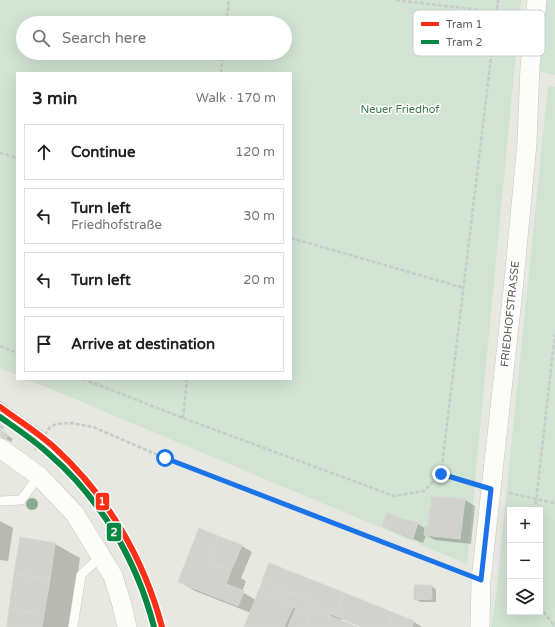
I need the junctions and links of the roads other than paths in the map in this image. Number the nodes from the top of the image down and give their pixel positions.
1 (537, 0) edge
2 (536, 10) edge
3 (531, 56) edge
4 (0, 448) edge
5 (39, 476) junction
6 (0, 501) edge
7 (101, 556) junction
8 (72, 627) edge
9 (127, 627) edge
10 (480, 627) edge

1 - 2 street, FRIEDHOFSTRASSE
3 - 10 street, FRIEDHOFSTRASSE
4 - 5 street
5 - 6 lane
5 - 7 street
7 - 8 lane
7 - 9 street

